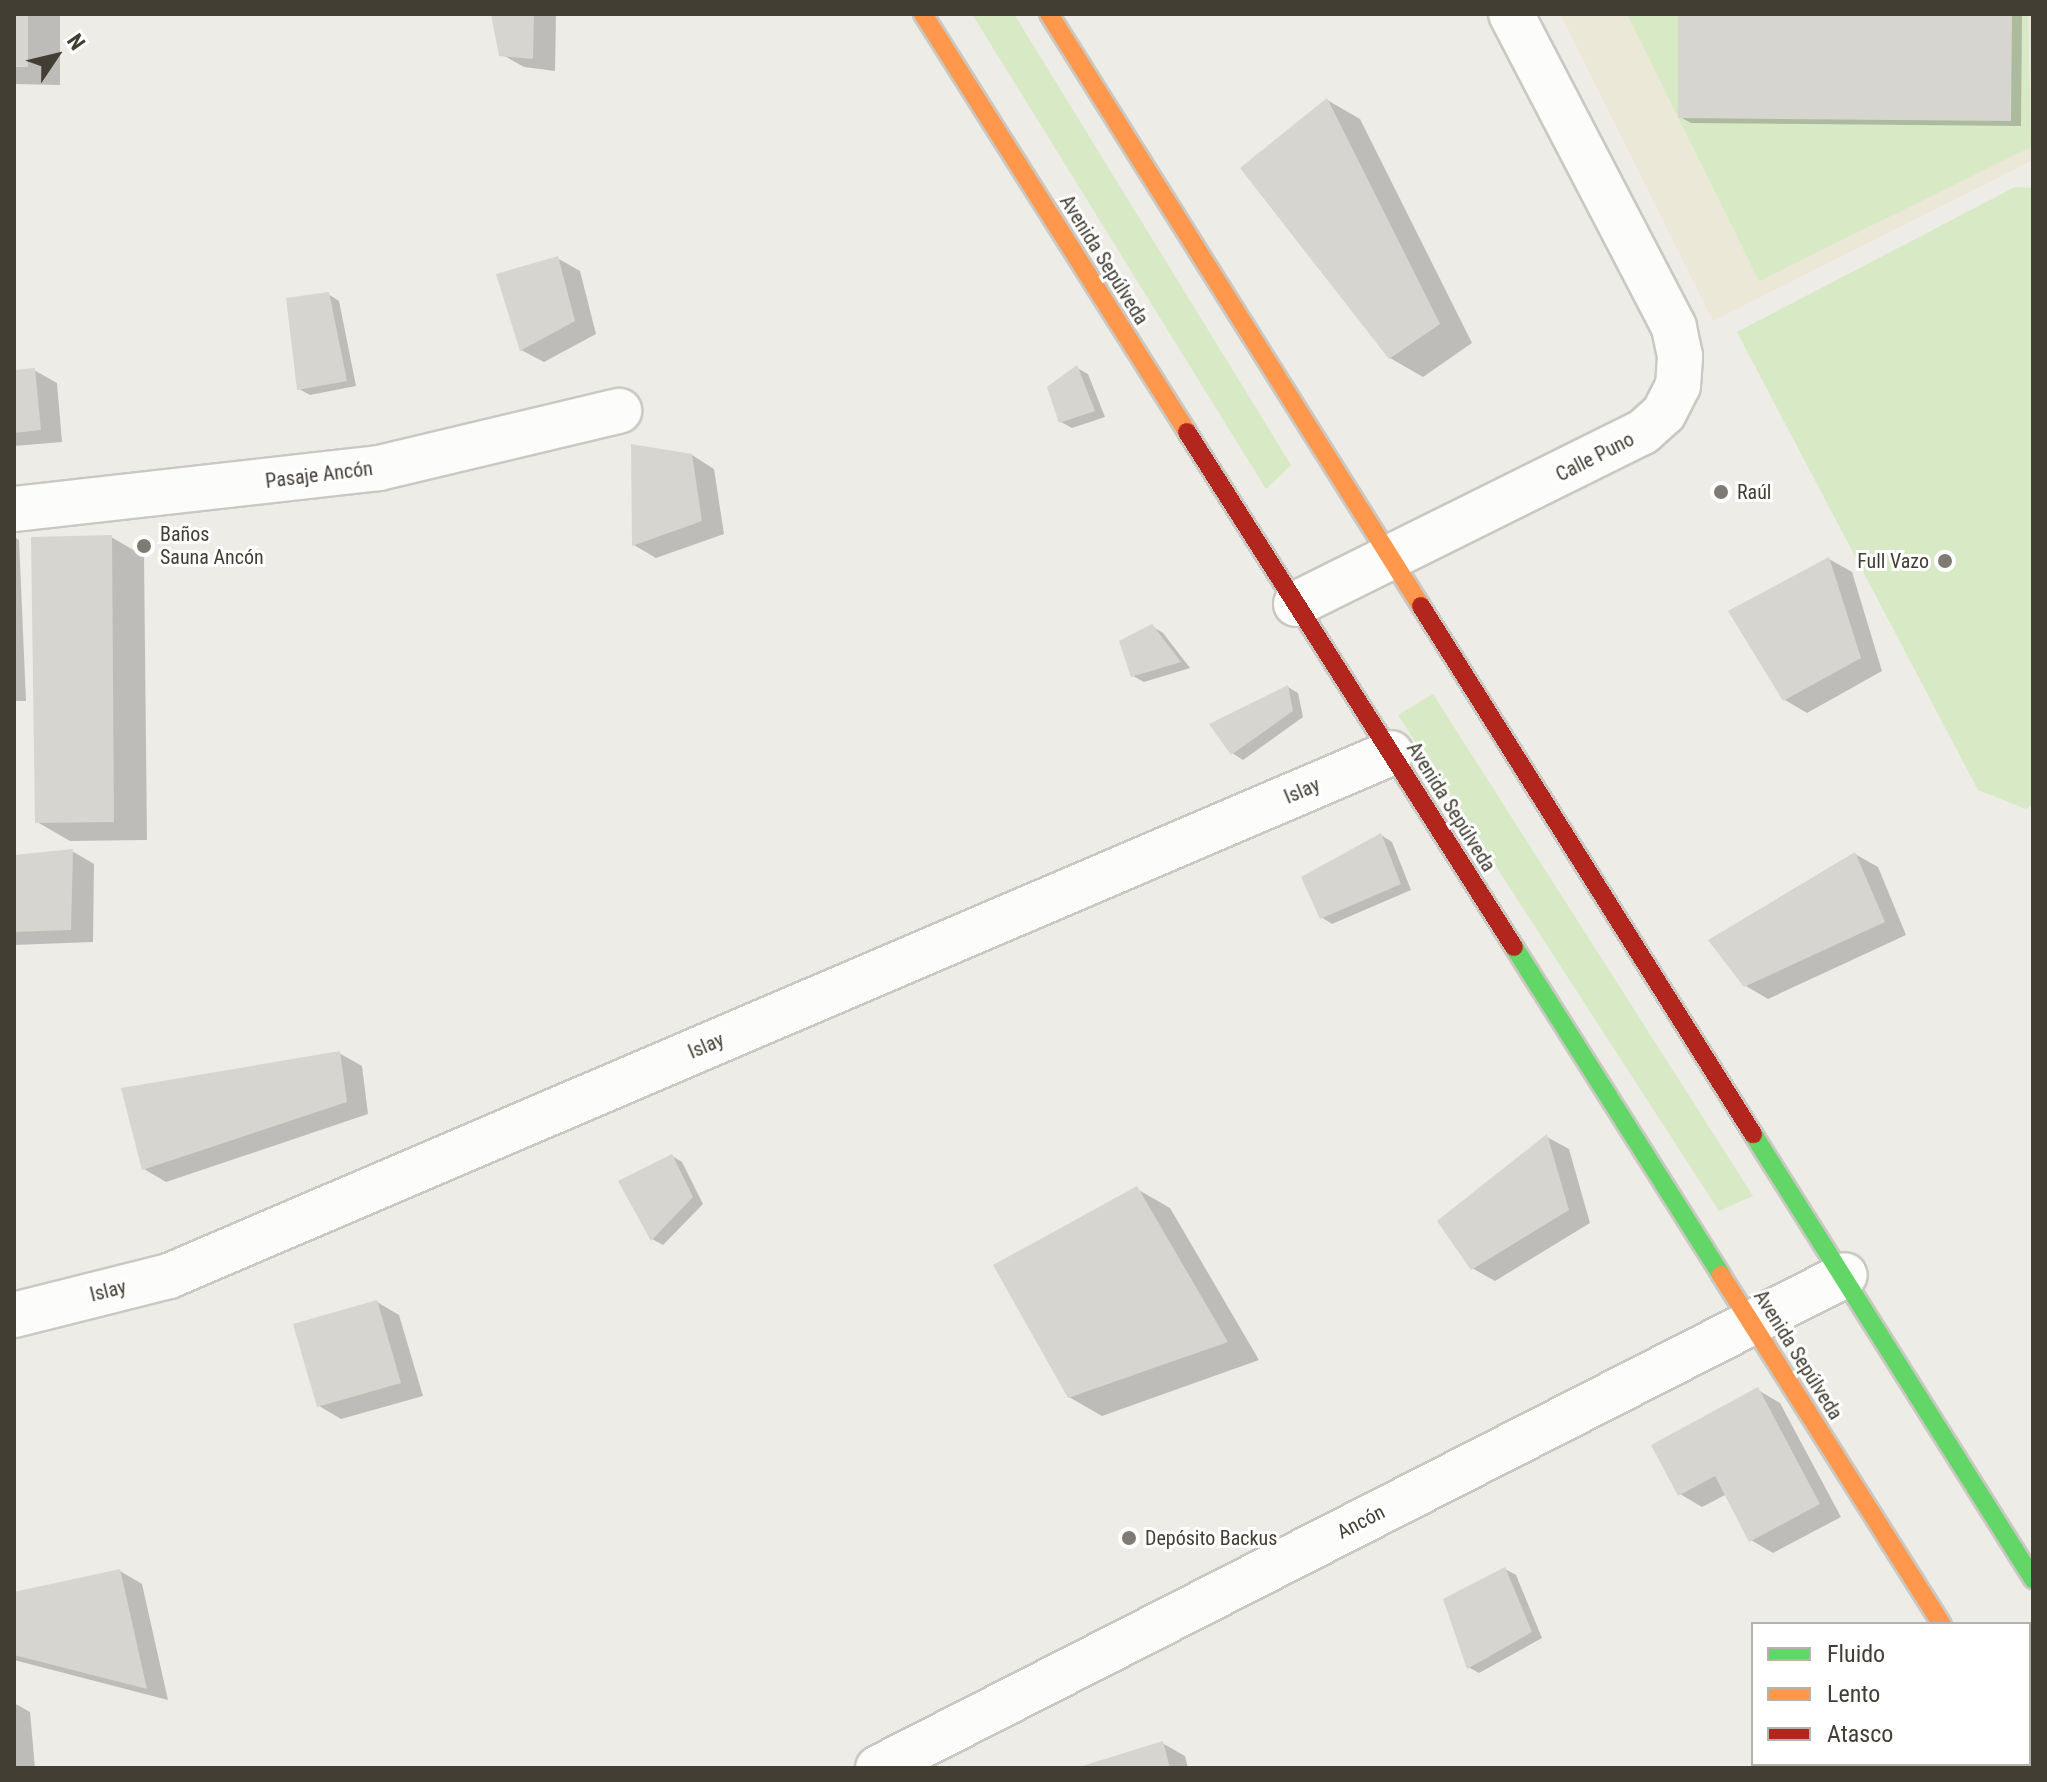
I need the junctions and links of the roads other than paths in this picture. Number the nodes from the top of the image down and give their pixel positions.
1 (923, 14) edge
2 (1049, 14) edge
3 (1511, 14) edge
4 (619, 411) dead end
5 (14, 509) edge
6 (1392, 558) junction
7 (1296, 604) junction
8 (1391, 753) junction
9 (1845, 1275) junction
10 (14, 1315) edge
11 (1752, 1323) junction
12 (2033, 1579) edge
13 (1941, 1622) edge
14 (878, 1768) edge

1 - 7 street, Avenida Sepúlveda
2 - 6 street
3 - 6 street, Calle Puno
4 - 5 street, Pasaje Ancón
6 - 7 street, Calle Puno
6 - 9 street
7 - 8 street, Avenida Sepúlveda
8 - 10 street, Islay
8 - 11 street, Avenida Sepúlveda
9 - 11 street, Ancón
9 - 12 street
11 - 13 street, Avenida Sepúlveda
11 - 14 street, Ancón

